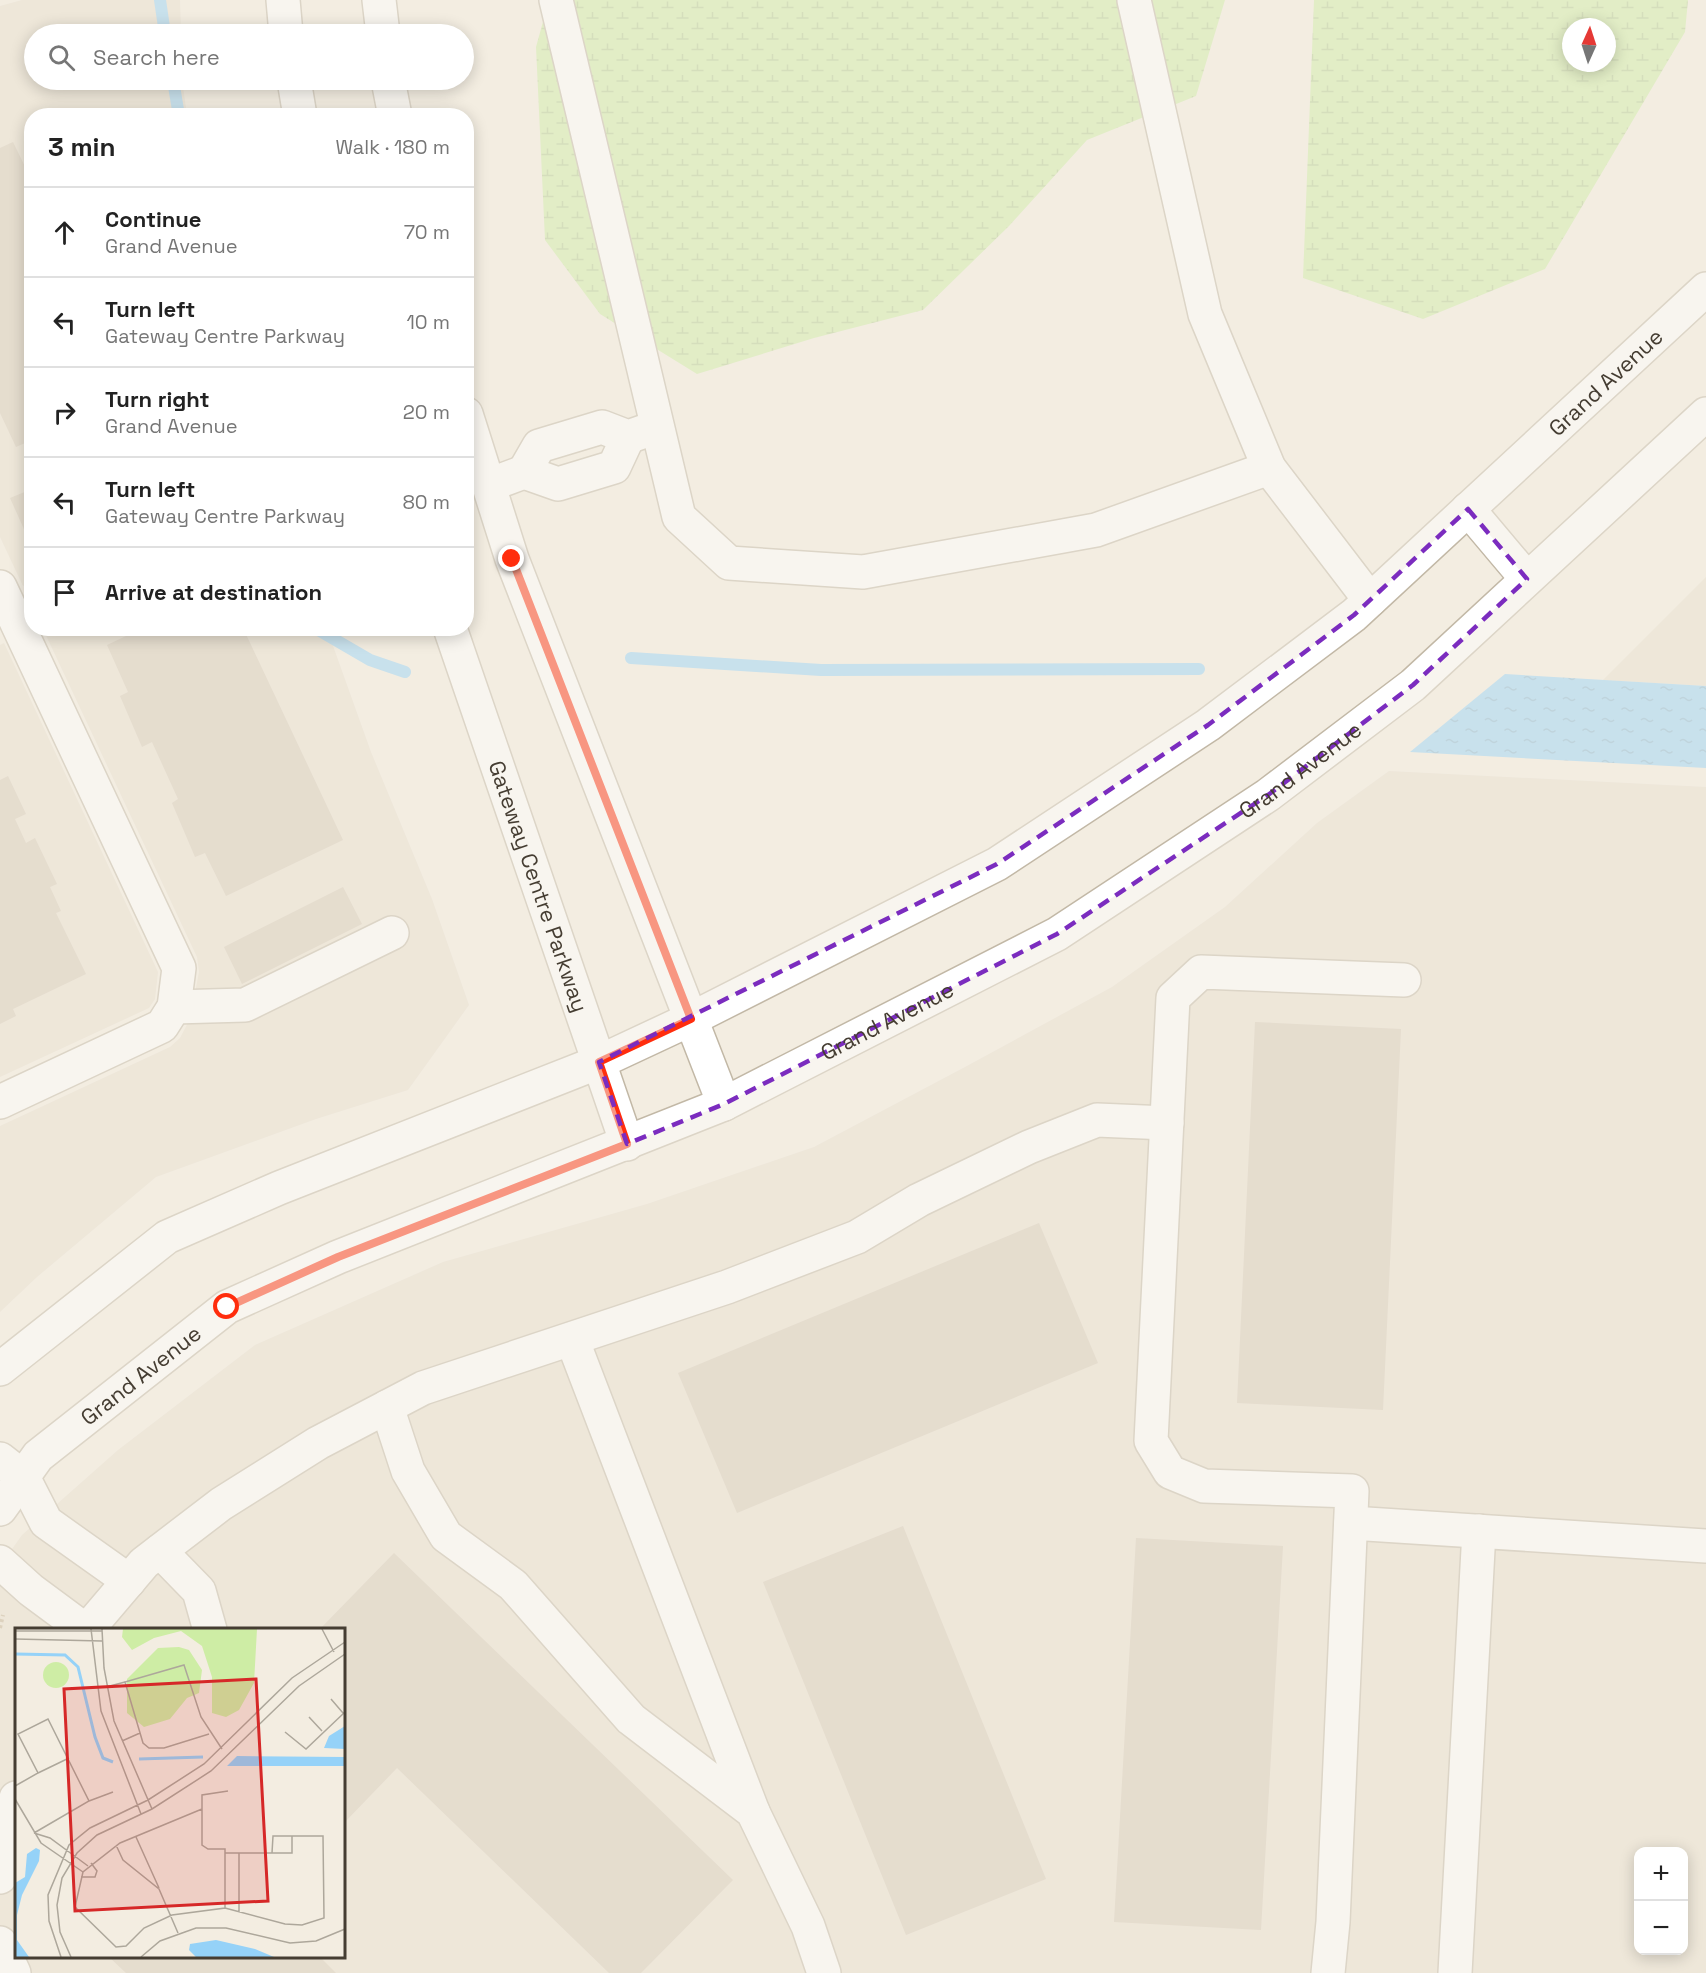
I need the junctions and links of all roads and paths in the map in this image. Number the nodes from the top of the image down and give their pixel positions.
1 (283, 0) edge
2 (380, 0) edge
3 (556, 0) edge
4 (1134, 0) edge
5 (285, 24) edge
6 (382, 24) edge
7 (296, 90) edge
8 (390, 90) edge
9 (299, 108) edge
10 (393, 108) edge
11 (1706, 289) edge
12 (1706, 414) edge
13 (643, 432) junction
14 (474, 439) edge
15 (1269, 468) junction
16 (489, 485) junction
17 (1468, 509) junction
18 (1527, 579) junction
19 (1370, 600) junction
20 (4, 607) edge
21 (453, 636) edge
22 (392, 933) dead end
23 (1404, 980) dead end
24 (174, 1007) junction
25 (691, 1019) junction
26 (599, 1062) junction
27 (0, 1101) edge
28 (724, 1104) junction
29 (1167, 1123) junction
30 (627, 1144) junction
31 (572, 1339) junction
32 (0, 1369) edge
33 (387, 1407) junction
34 (12, 1468) edge
35 (0, 1509) edge
36 (1351, 1523) junction
37 (1479, 1531) junction
38 (1706, 1546) edge
39 (160, 1551) junction
40 (0, 1562) edge
41 (129, 1581) junction
42 (85, 1628) edge
43 (87, 1628) edge
44 (210, 1628) edge
45 (15, 1803) edge
46 (753, 1812) junction
47 (0, 1877) edge
48 (0, 1943) edge
49 (14, 1973) edge
50 (824, 1973) edge
51 (1328, 1973) edge
52 (1455, 1973) edge

1 - 5 street
2 - 6 street
3 - 13 street
4 - 15 street
7 - 9 street
8 - 10 street
11 - 17 street, Grand Avenue
12 - 18 street, Grand Avenue
13 - 15 street
13 - 16 street
14 - 16 street
15 - 19 street
16 - 25 street
17 - 18 street
17 - 19 street, Grand Avenue
18 - 28 street, Grand Avenue
19 - 25 street, Grand Avenue
20 - 24 street
21 - 26 street, Gateway Centre Parkway
22 - 24 street
23 - 29 street
24 - 27 street
25 - 26 street, Grand Avenue
25 - 28 street
26 - 30 street, Gateway Centre Parkway
26 - 32 street, Grand Avenue
28 - 30 street, Grand Avenue
29 - 31 street
29 - 36 street
30 - 34 street, Grand Avenue
31 - 33 street
31 - 46 street
33 - 39 street
33 - 46 street
34 - 35 street, Grand Avenue
34 - 41 street
36 - 37 street
36 - 51 street
37 - 38 street
37 - 52 street
39 - 41 street
39 - 44 street
40 - 42 street
41 - 43 street
45 - 47 street
46 - 50 street
48 - 49 street

